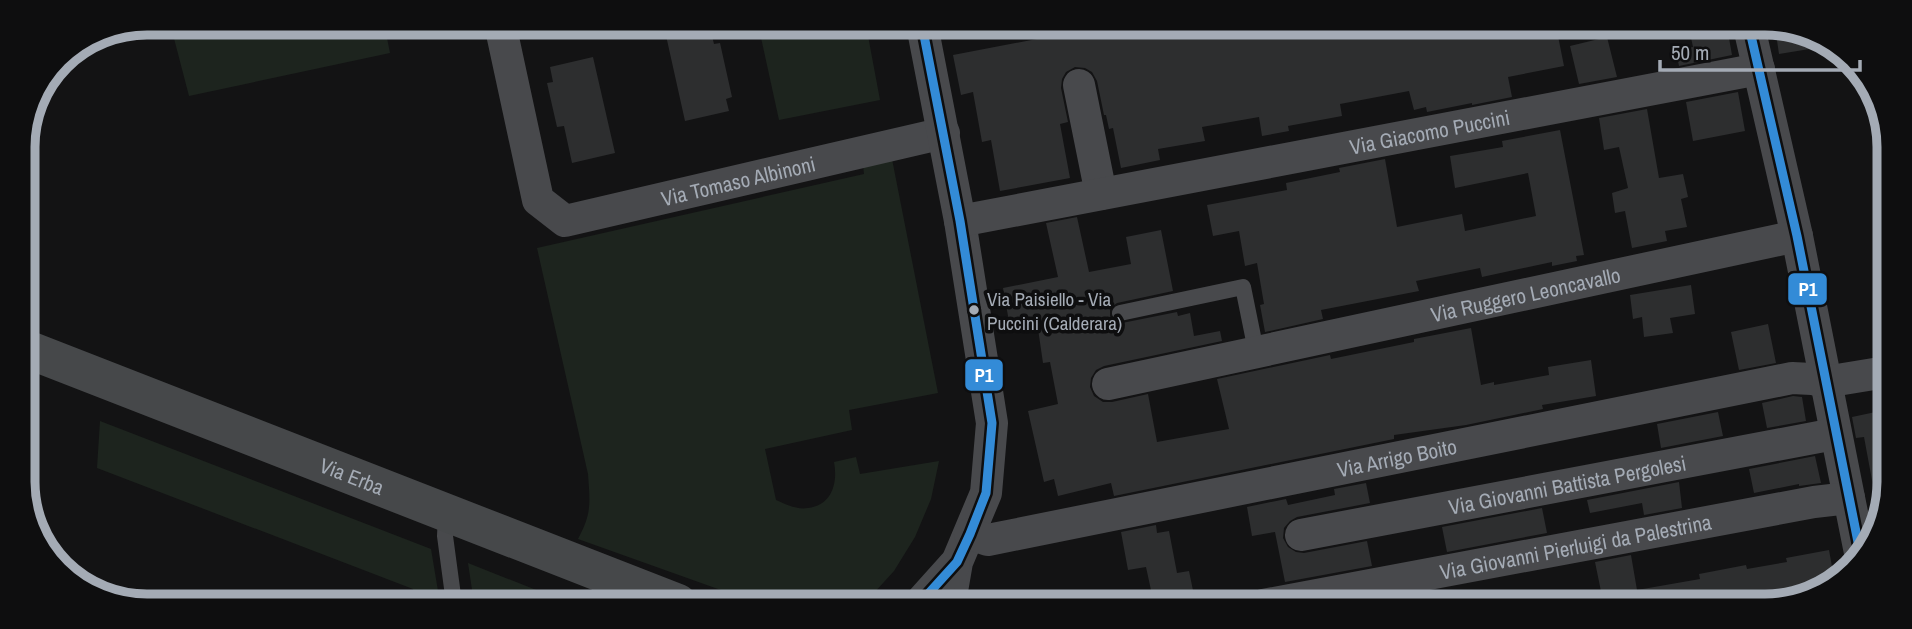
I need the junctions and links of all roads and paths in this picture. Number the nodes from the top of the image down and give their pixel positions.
1 (502, 35) edge
2 (924, 35) edge
3 (1750, 35) edge
4 (1752, 70) junction
5 (1079, 85) dead end
6 (944, 133) junction
7 (1101, 194) junction
8 (960, 221) junction
9 (1797, 236) junction
10 (1120, 313) dead end
11 (1256, 351) junction
12 (35, 352) edge
13 (1877, 373) edge
14 (1818, 380) junction
15 (1108, 384) dead end
16 (1835, 431) junction
17 (1849, 498) junction
18 (446, 514) junction
19 (1301, 534) dead end
20 (1858, 544) edge
21 (955, 579) edge
22 (453, 594) edge
23 (655, 594) edge
24 (933, 594) edge
25 (1322, 594) edge

1 - 6 street, Via Tomaso Albinoni
2 - 6 street
3 - 4 street
4 - 7 street, Via Giacomo Puccini
4 - 9 street
5 - 7 street
6 - 8 street
7 - 8 street, Via Giacomo Puccini
8 - 21 street
9 - 11 street, Via Ruggero Leoncavallo
9 - 14 street
10 - 11 lane
11 - 15 street, Via Ruggero Leoncavallo
12 - 18 main road, Via Erba
13 - 14 street, Via Arrigo Boito
14 - 16 street
14 - 21 street, Via Arrigo Boito
16 - 17 street
16 - 19 street, Via Giovanni Battista Pergolesi
17 - 20 street
17 - 25 street, Via Giovanni Pierluigi da Palestrina
18 - 22 lane
18 - 23 main road, Via Erba
21 - 24 street

